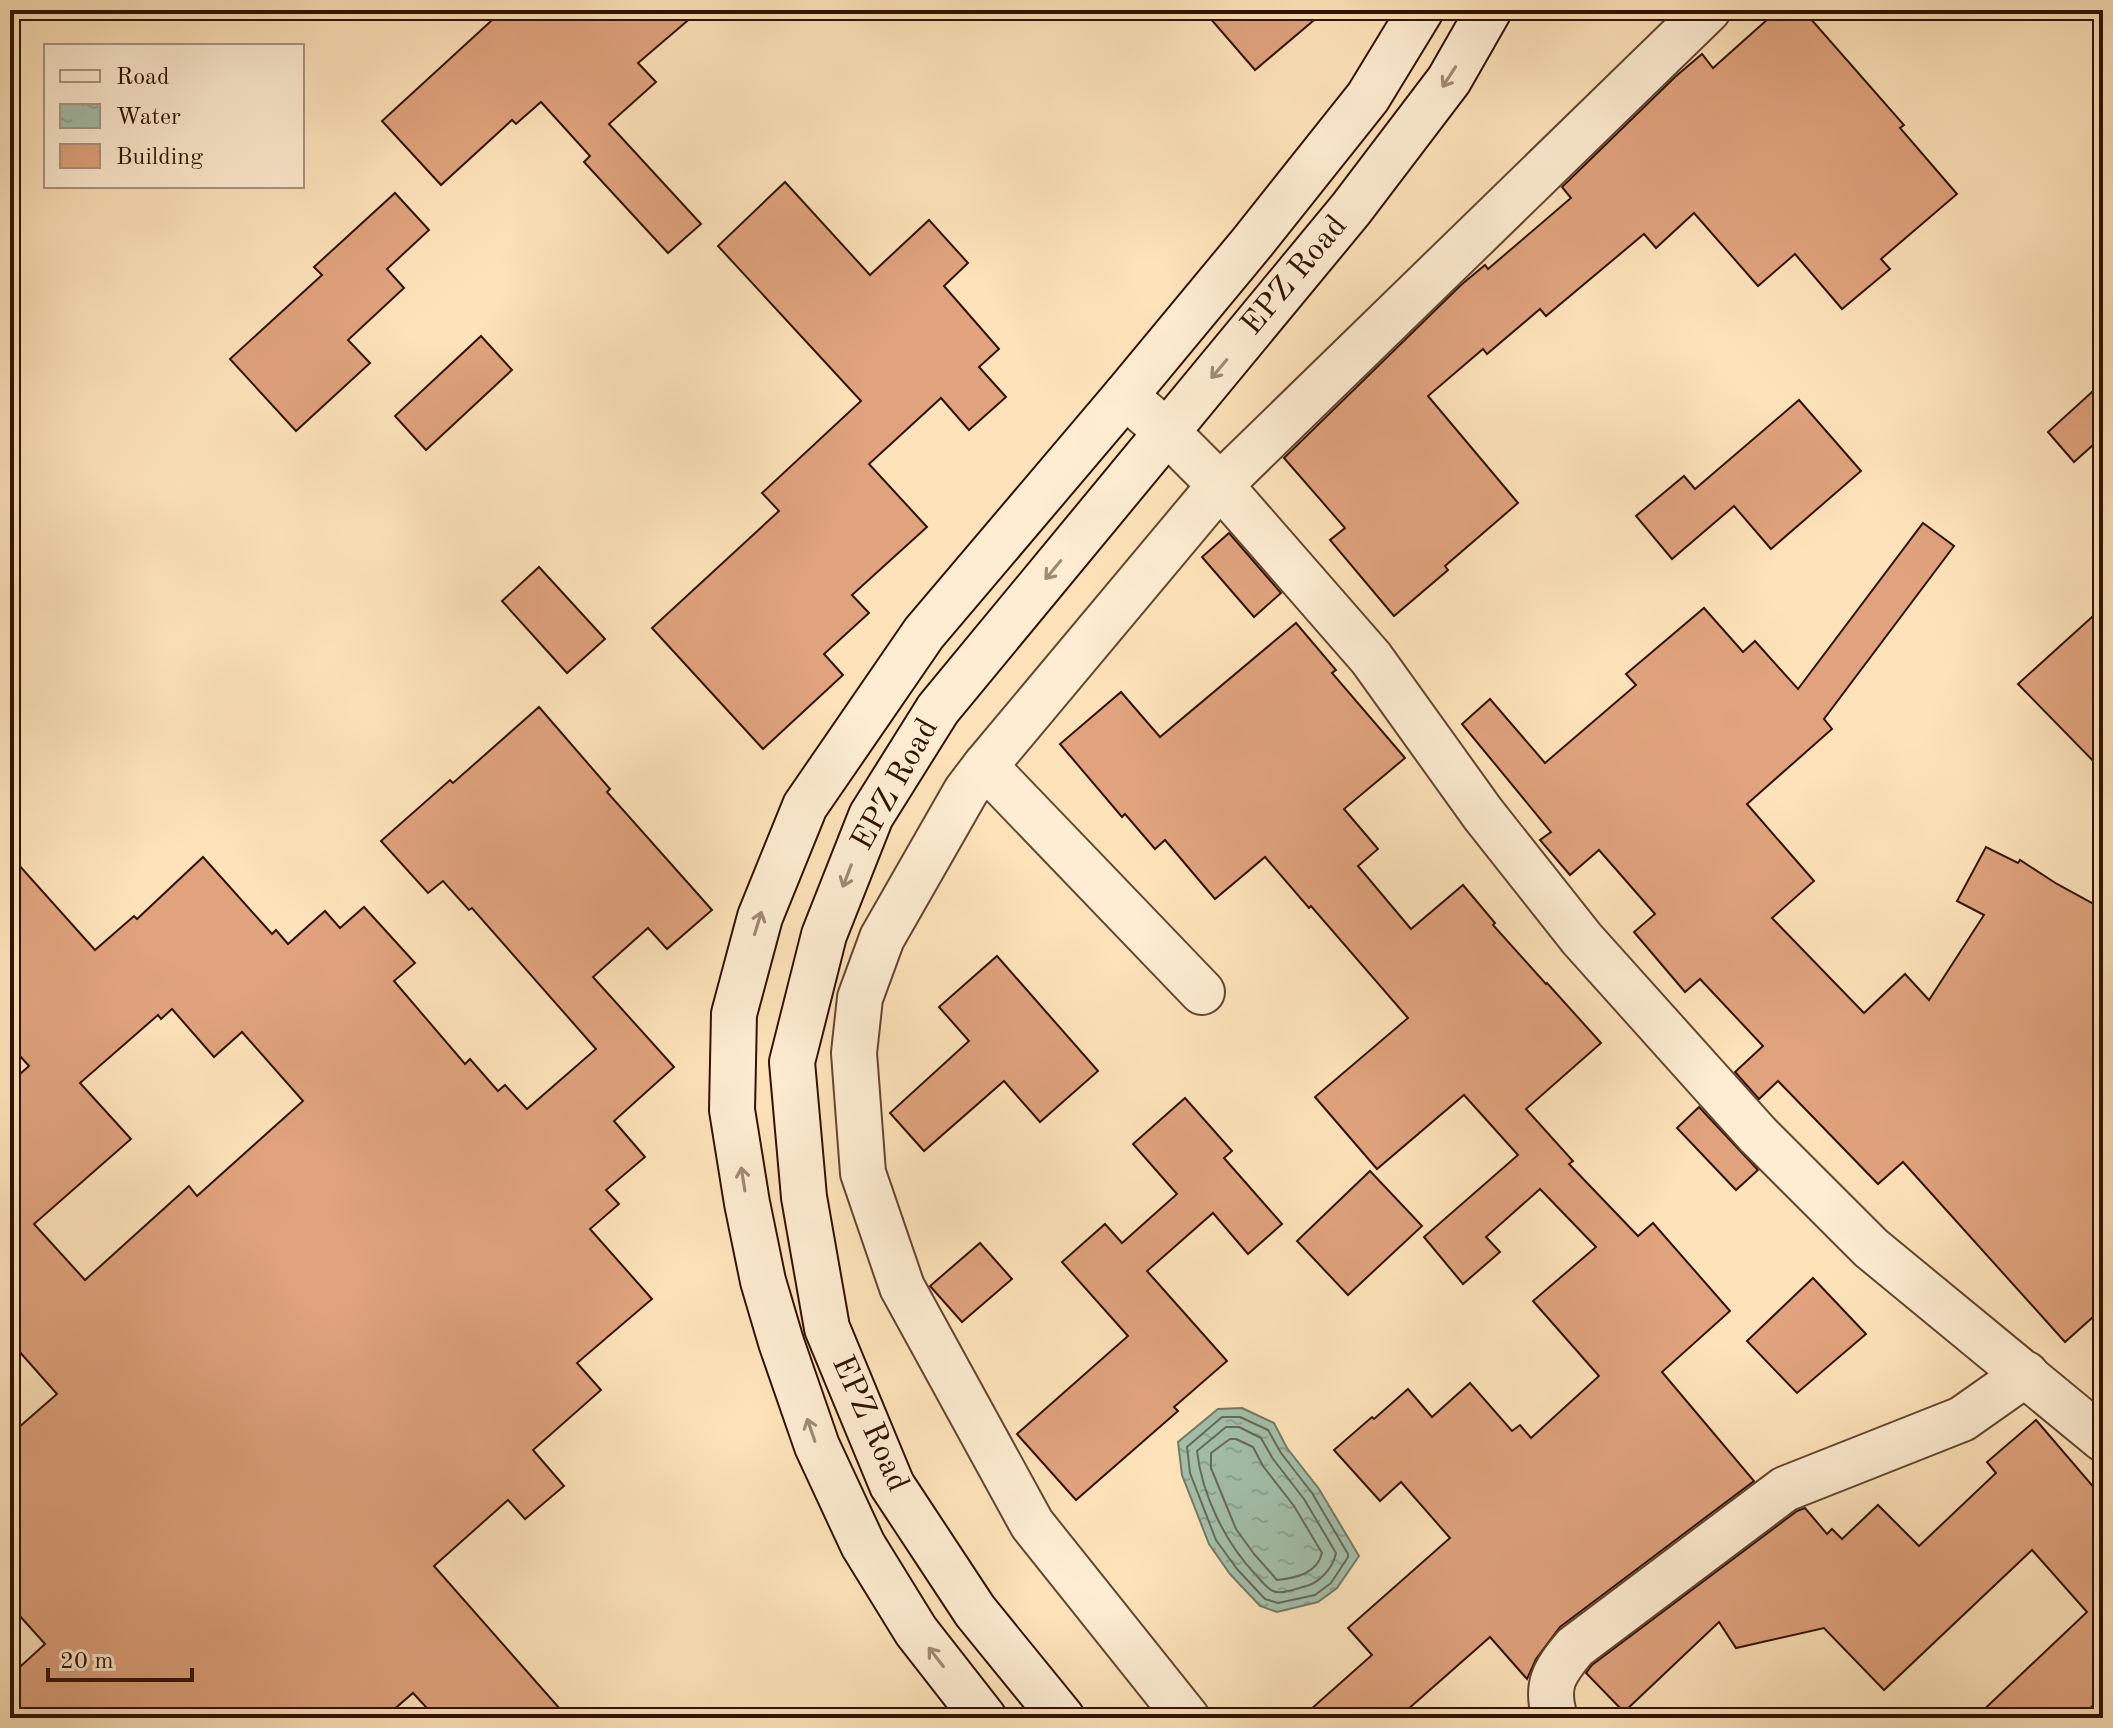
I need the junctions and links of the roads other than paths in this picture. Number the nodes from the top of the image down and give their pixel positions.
1 (1421, 10) edge
2 (1489, 10) edge
3 (1708, 10) edge
4 (1125, 396) junction
5 (1167, 432) junction
6 (1220, 485) junction
7 (985, 766) junction
8 (1202, 992) dead end
9 (2026, 1374) junction
10 (2103, 1439) edge
11 (984, 1718) edge
12 (1062, 1718) edge
13 (1187, 1718) edge
14 (1555, 1718) edge

1 - 4 street, EPZ Road
2 -> 5 street, EPZ Road
3 - 6 street
4 - 5 street
11 -> 4 street, EPZ Road
5 - 6 street
5 -> 12 street, EPZ Road
6 - 7 street
6 - 9 street
7 - 8 street
7 - 13 street
9 - 10 street
9 - 14 street

